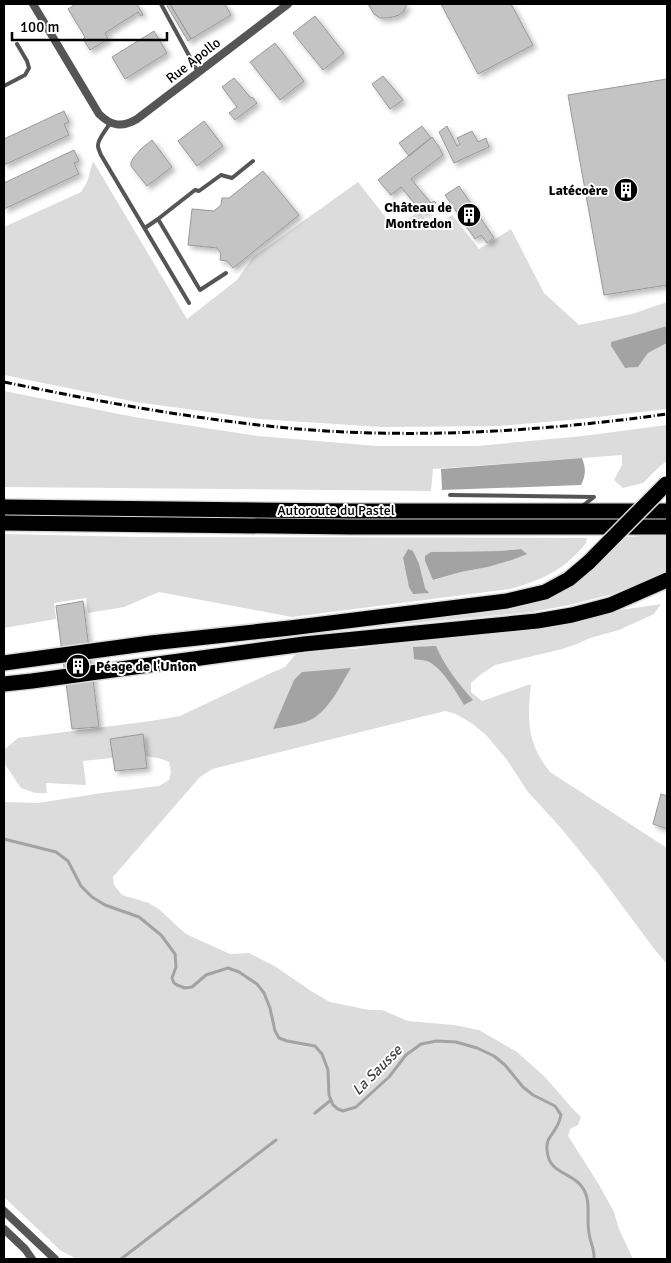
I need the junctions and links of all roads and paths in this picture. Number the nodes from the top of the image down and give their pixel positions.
1 (32, 4) edge
2 (161, 4) edge
3 (288, 4) edge
4 (17, 44) dead end
5 (198, 72) junction
6 (4, 86) edge
7 (110, 123) junction
8 (253, 161) dead end
9 (158, 219) junction
10 (145, 228) junction
11 (226, 273) dead end
12 (189, 303) dead end
13 (666, 483) edge
14 (450, 495) dead end
15 (4, 507) edge
16 (575, 511) junction
17 (667, 511) edge
18 (4, 523) edge
19 (667, 526) edge
20 (667, 580) edge
21 (4, 663) edge
22 (4, 684) edge
23 (4, 1211) edge
24 (4, 1229) edge
25 (32, 1259) edge
26 (55, 1259) edge

1 - 7 street
2 - 5 lane
3 - 5 street, Rue Apollo
4 - 6 lane
5 - 7 street, Rue Apollo
7 - 10 lane
8 - 9 lane
9 - 10 lane
9 - 11 lane
10 - 12 lane
13 - 21 highway, bridge
14 - 16 lane
15 - 16 highway, Autoroute du Pastel
16 - 17 highway, Autoroute du Pastel
18 - 19 highway, Autoroute du Pastel
20 - 22 highway
23 - 26 street
24 - 25 street

